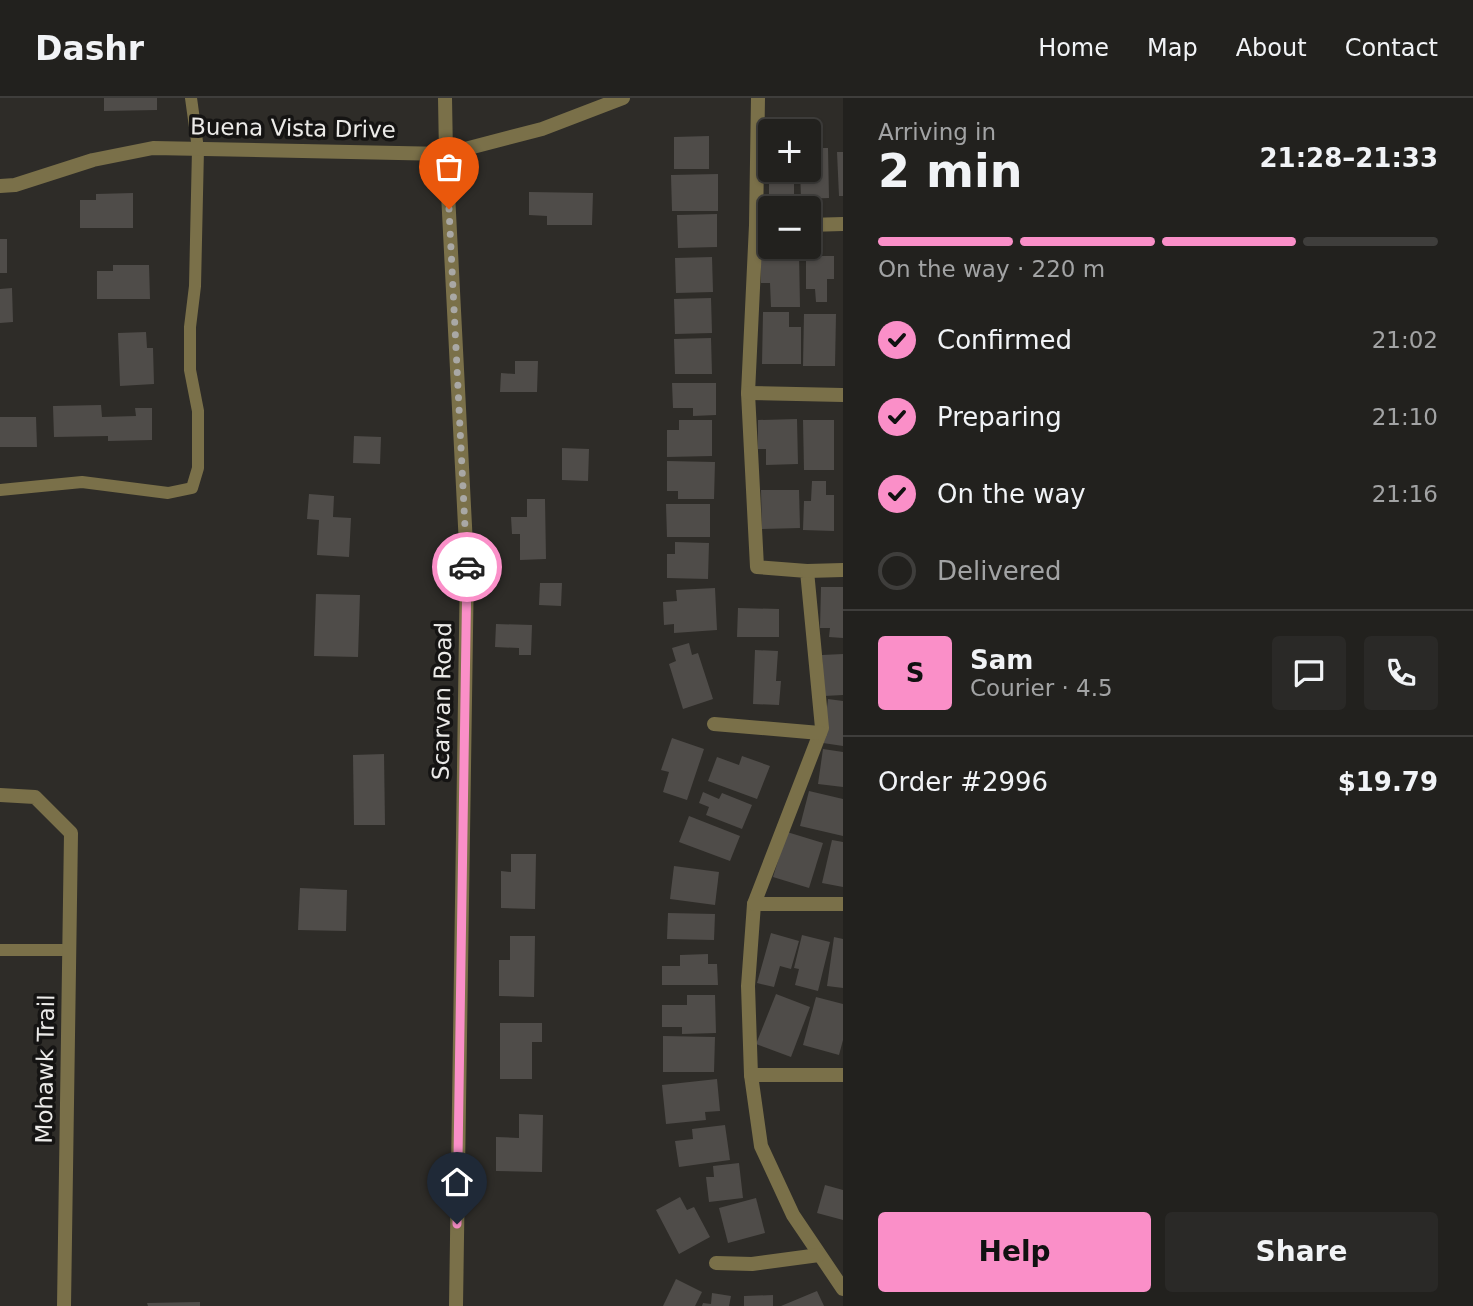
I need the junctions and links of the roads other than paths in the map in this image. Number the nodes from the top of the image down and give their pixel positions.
1 (191, 98) edge
2 (445, 98) edge
3 (623, 98) edge
4 (758, 98) edge
5 (198, 149) junction
6 (446, 154) junction
7 (0, 186) edge
8 (762, 196) edge
9 (843, 224) edge
10 (821, 225) edge
11 (760, 259) edge
12 (748, 393) junction
13 (843, 395) edge
14 (0, 490) edge
15 (807, 570) junction
16 (843, 570) edge
17 (714, 724) dead end
18 (820, 733) junction
19 (0, 795) edge
20 (754, 904) junction
21 (843, 904) edge
22 (0, 950) edge
23 (69, 950) junction
24 (843, 1074) edge
25 (751, 1075) junction
26 (819, 1255) junction
27 (716, 1264) dead end
28 (843, 1289) edge
29 (64, 1306) edge
30 (456, 1306) edge

1 - 5 lane
2 - 6 street, Scarvan Road
3 - 6 street, Buena Vista Drive
4 - 8 street
5 - 6 street, Buena Vista Drive
5 - 7 street, Buena Vista Drive
5 - 14 lane
6 - 30 street, Scarvan Road
9 - 10 street
11 - 12 street
12 - 13 street
12 - 15 street
15 - 16 street
15 - 18 street
17 - 18 street
18 - 20 street
19 - 23 street, Mohawk Trail
20 - 21 street
20 - 25 street
22 - 23 lane
23 - 29 street, Mohawk Trail
24 - 25 street
25 - 26 street
26 - 27 street
26 - 28 street

